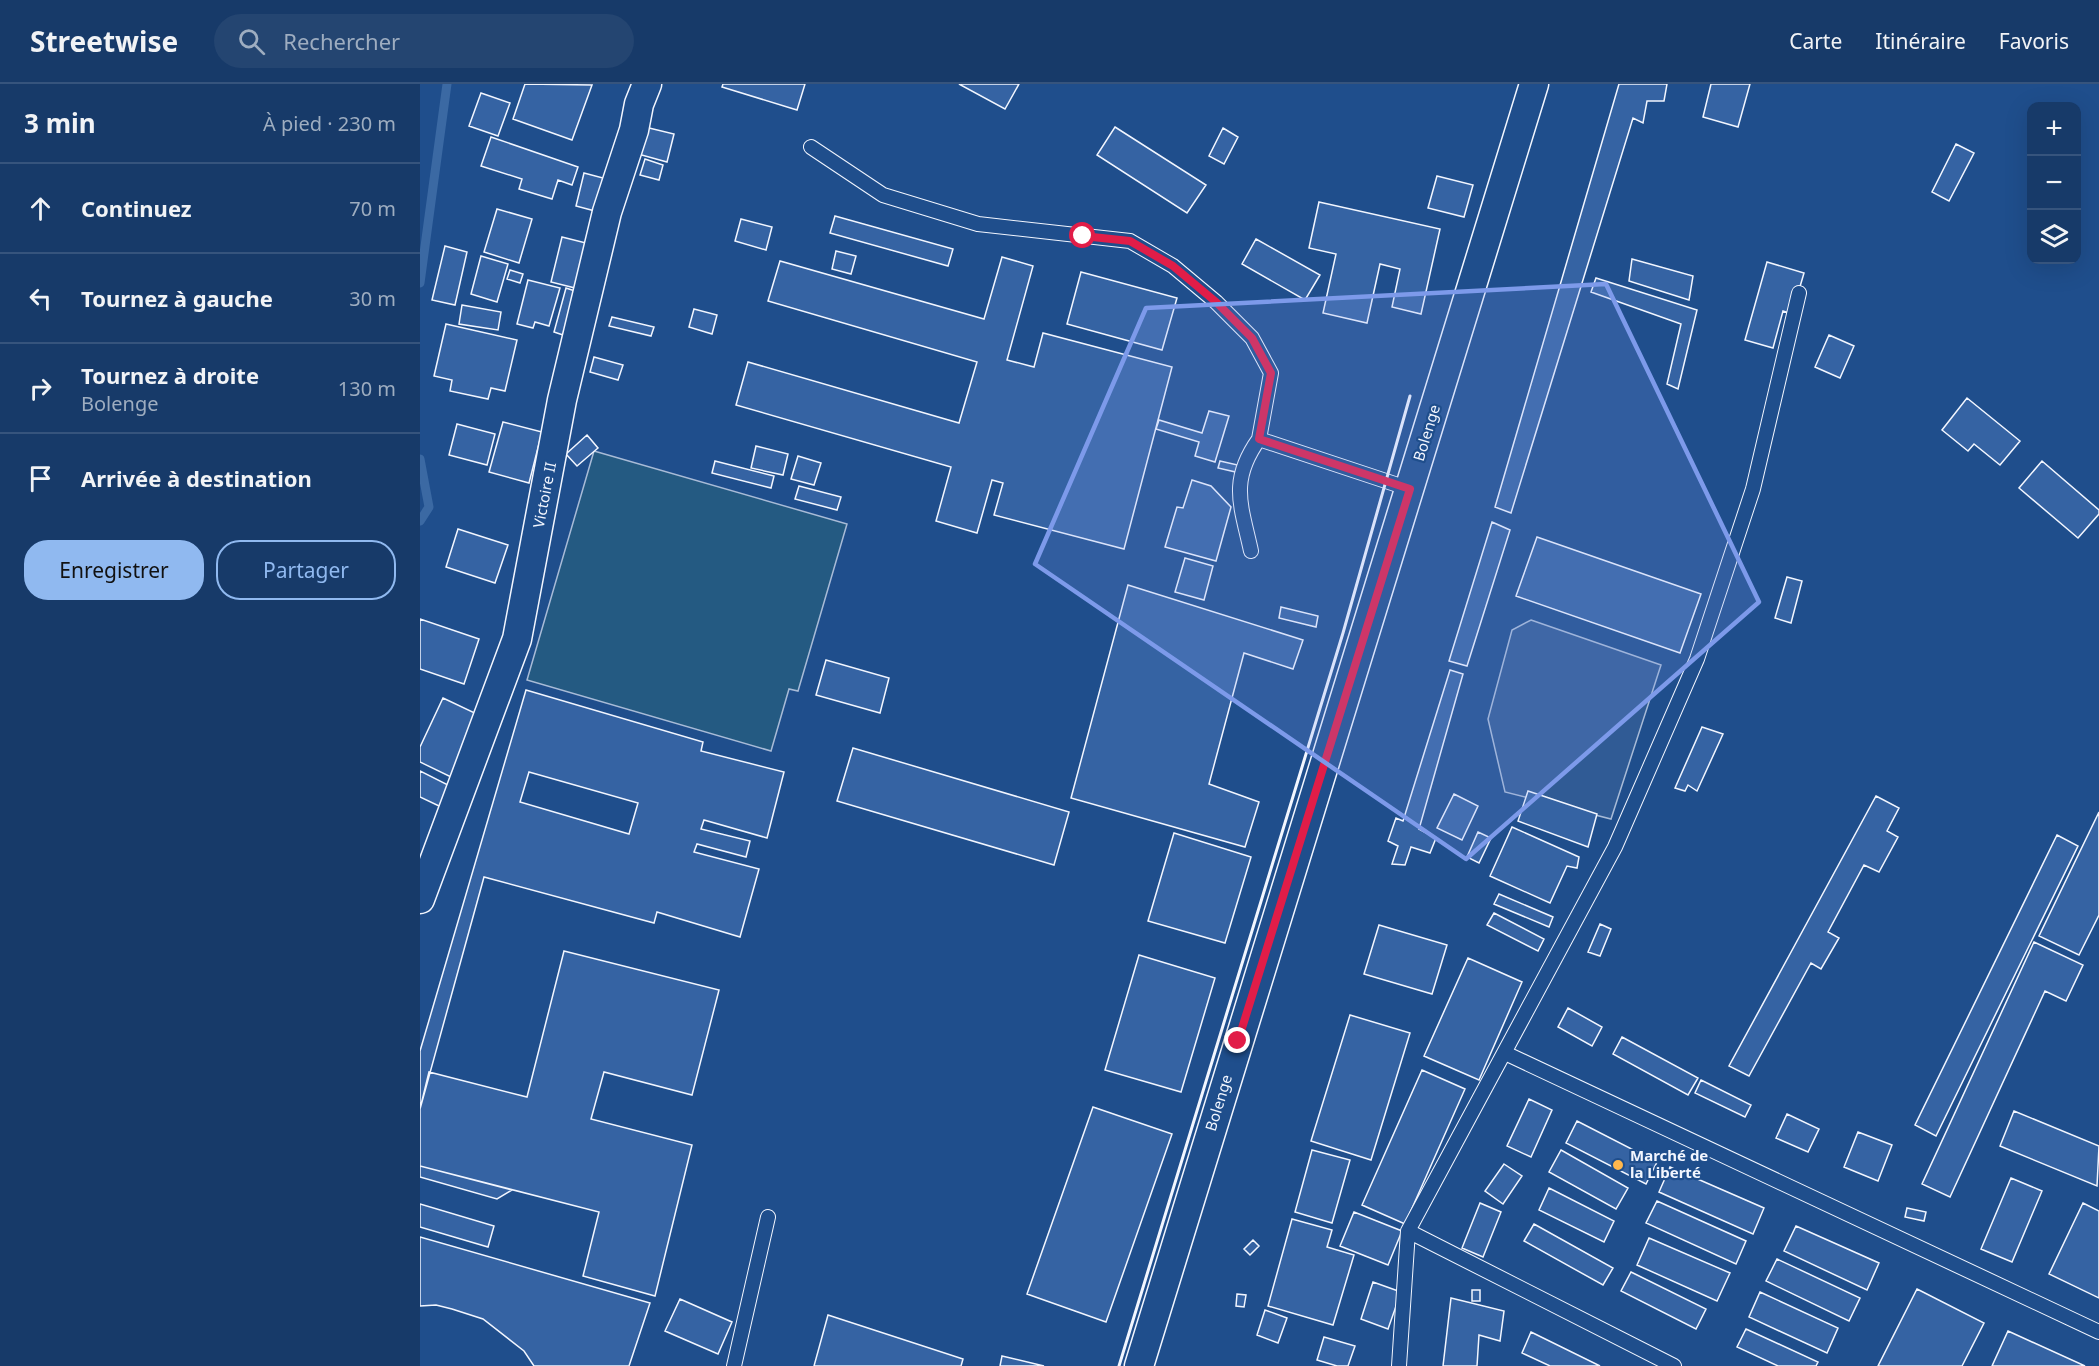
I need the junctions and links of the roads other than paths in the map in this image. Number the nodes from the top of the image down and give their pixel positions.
1 (647, 84) edge
2 (1534, 84) edge
3 (811, 147) dead end
4 (1799, 293) dead end
5 (1259, 439) junction
6 (1410, 489) junction
7 (1251, 551) dead end
8 (420, 899) edge
9 (1505, 1053) junction
10 (768, 1217) dead end
11 (1408, 1231) junction
12 (2099, 1332) edge
13 (734, 1366) edge
14 (1138, 1366) edge
15 (1399, 1366) edge
16 (1674, 1366) edge

1 - 8 street, Victoire II
2 - 6 street, Bolenge
3 - 5 lane
4 - 9 lane
5 - 6 lane
5 - 7 lane
6 - 14 street, Bolenge
9 - 11 lane
9 - 12 lane
10 - 13 lane
11 - 15 lane
11 - 16 lane

